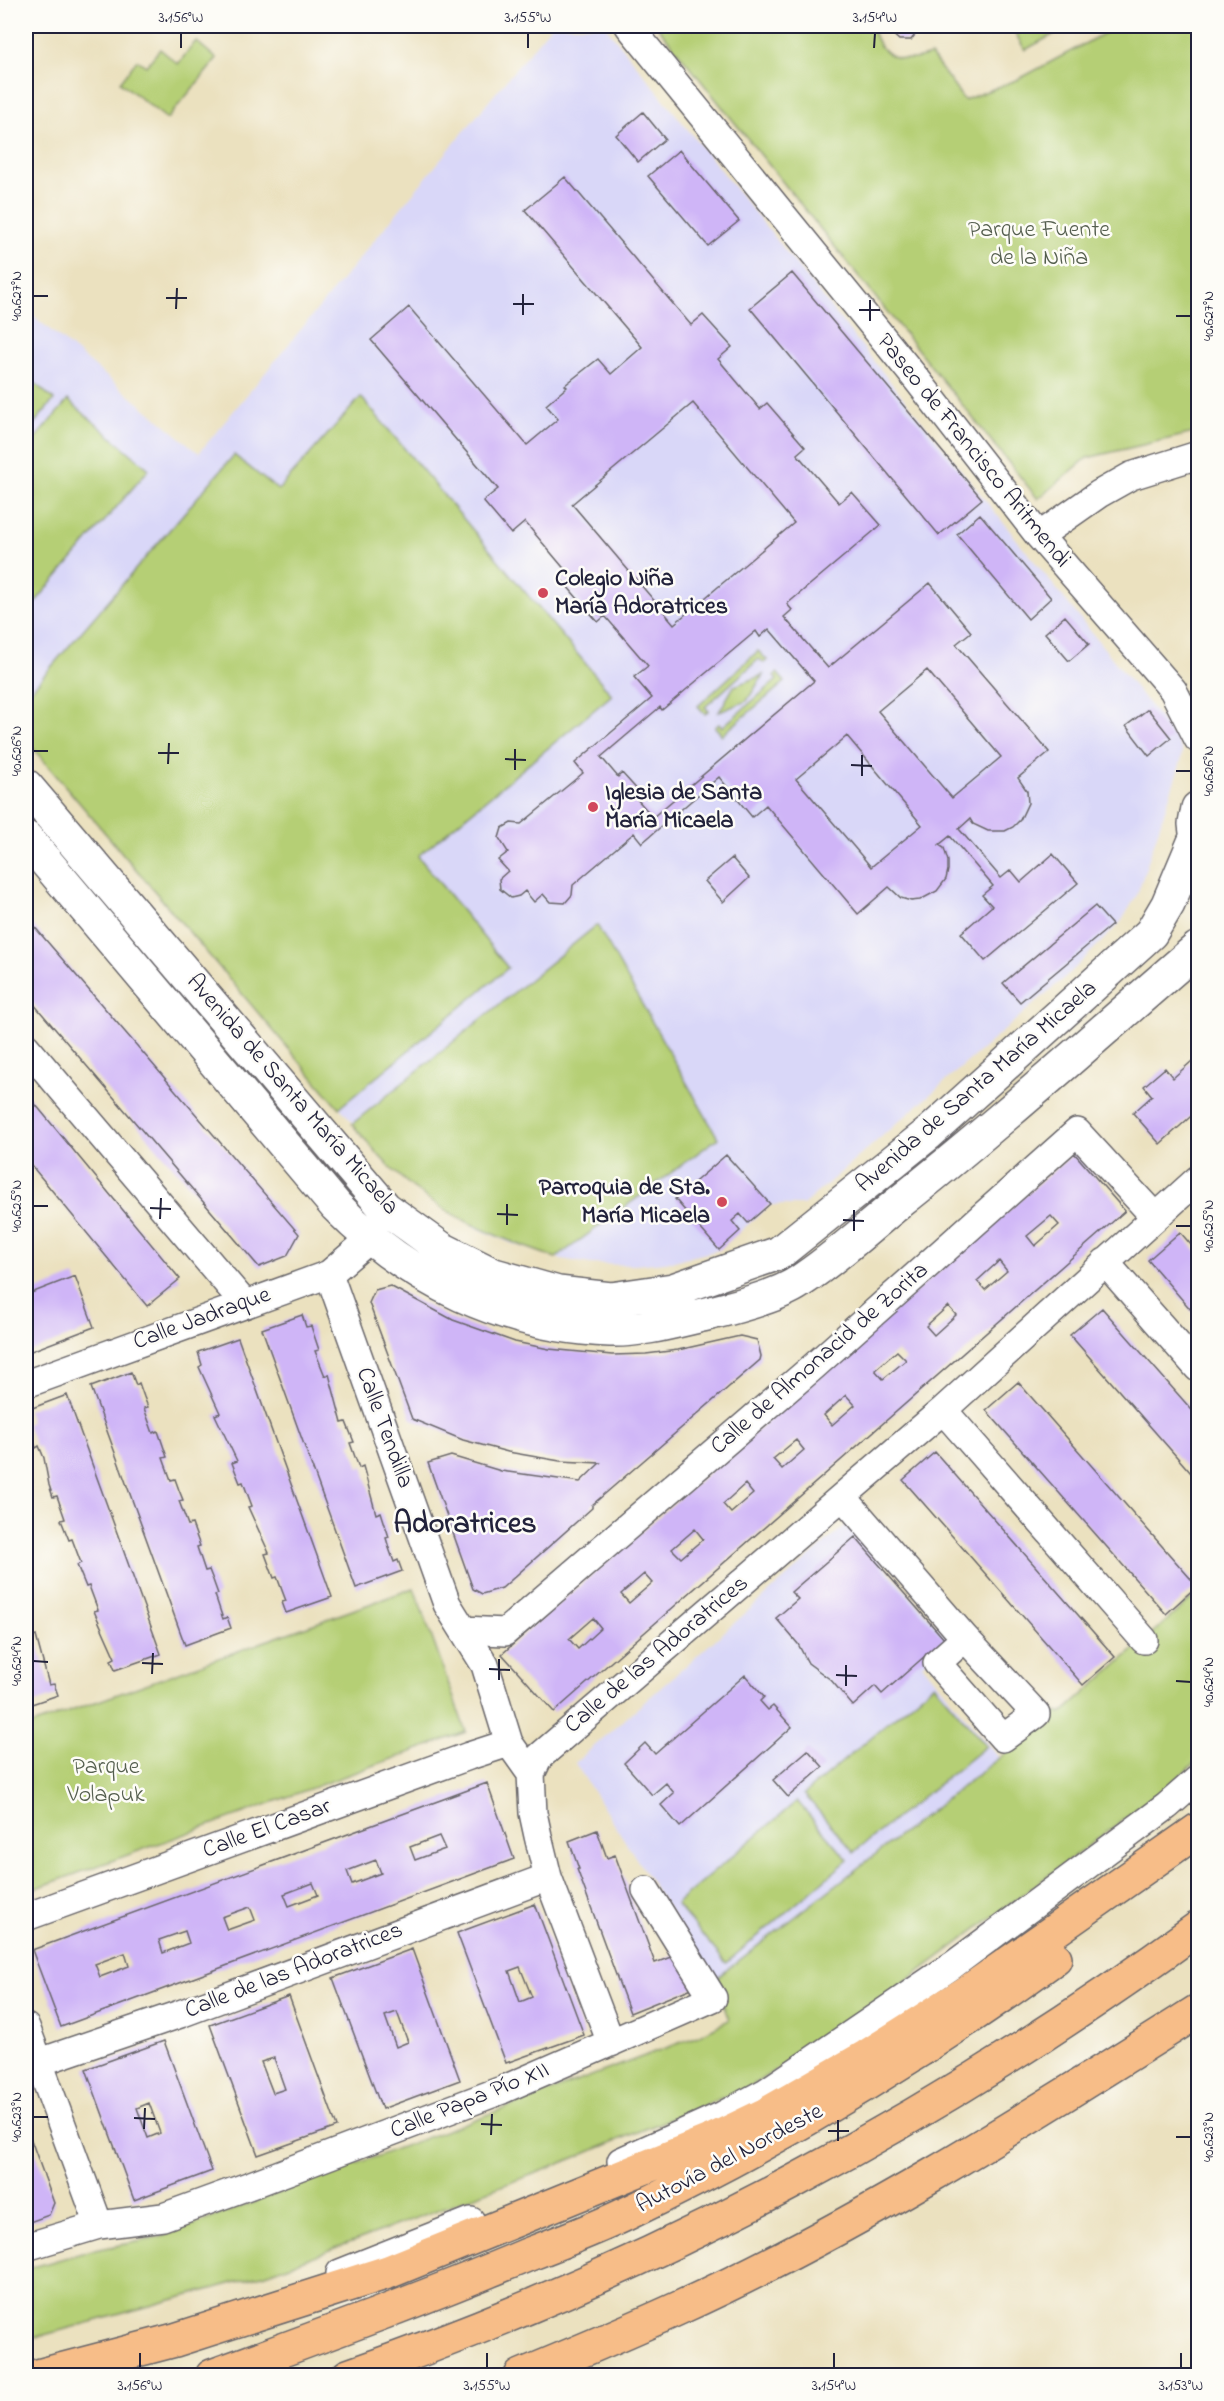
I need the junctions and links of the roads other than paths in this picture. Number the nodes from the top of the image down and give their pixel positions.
1 (629, 26) edge
2 (1191, 458) edge
3 (1039, 536) junction
4 (1198, 739) edge
5 (26, 786) edge
6 (1197, 832) edge
7 (26, 838) edge
8 (1198, 948) edge
9 (26, 1047) edge
10 (1198, 1179) edge
11 (1155, 1217) junction
12 (370, 1239) junction
13 (1105, 1262) junction
14 (329, 1274) junction
15 (244, 1303) junction
16 (1198, 1368) edge
17 (26, 1384) edge
18 (943, 1410) junction
19 (843, 1497) junction
20 (464, 1630) junction
21 (965, 1638) dead end
22 (1144, 1640) dead end
23 (509, 1743) junction
24 (531, 1774) junction
25 (1198, 1779) edge
26 (1198, 1830) edge
27 (1198, 1851) edge
28 (548, 1877) junction
29 (646, 1890) dead end
30 (26, 1917) edge
31 (1198, 1928) edge
32 (1198, 2011) edge
33 (26, 2027) edge
34 (611, 2043) junction
35 (40, 2062) junction
36 (99, 2225) junction
37 (26, 2247) edge
38 (175, 2340) junction
39 (38, 2376) edge
40 (212, 2376) edge
41 (348, 2376) edge
42 (521, 2376) edge

1 - 3 street, Paseo de Francisco Aritmendi
2 - 3 street
3 - 4 street, Paseo de Francisco Aritmendi
5 - 6 street, Avenida de Santa María Micaela
7 - 12 street, Avenida de Santa María Micaela
8 - 12 street, Avenida de Santa María Micaela
9 - 15 street
10 - 11 street, Calle de las Adoratrices
11 - 13 street, Calle de las Adoratrices
11 - 20 street, Calle de Almonacid de Zorita
12 - 14 street, Calle Jadraque
13 - 16 street
13 - 18 street, Calle de las Adoratrices
14 - 15 street, Calle Jadraque
14 - 20 street, Calle Tendilla
15 - 17 street, Calle Jadraque
18 - 19 street, Calle de las Adoratrices
18 - 22 street
19 - 21 street
19 - 24 street, Calle de las Adoratrices
20 - 23 street, Calle Tendilla
23 - 24 street, Calle Tendilla
23 - 30 street, Calle El Casar
24 - 28 street
25 - 38 street
26 - 38 highway
27 - 40 highway, Autovía del Nordeste
28 - 34 street
28 - 35 street, Calle de las Adoratrices
29 - 34 street, Calle Papa Pío XII
31 - 41 highway, Autovía del Nordeste
32 - 42 highway
33 - 35 street
34 - 36 street, Calle Papa Pío XII
35 - 36 street
36 - 37 street, Calle Papa Pío XII
38 - 39 highway

